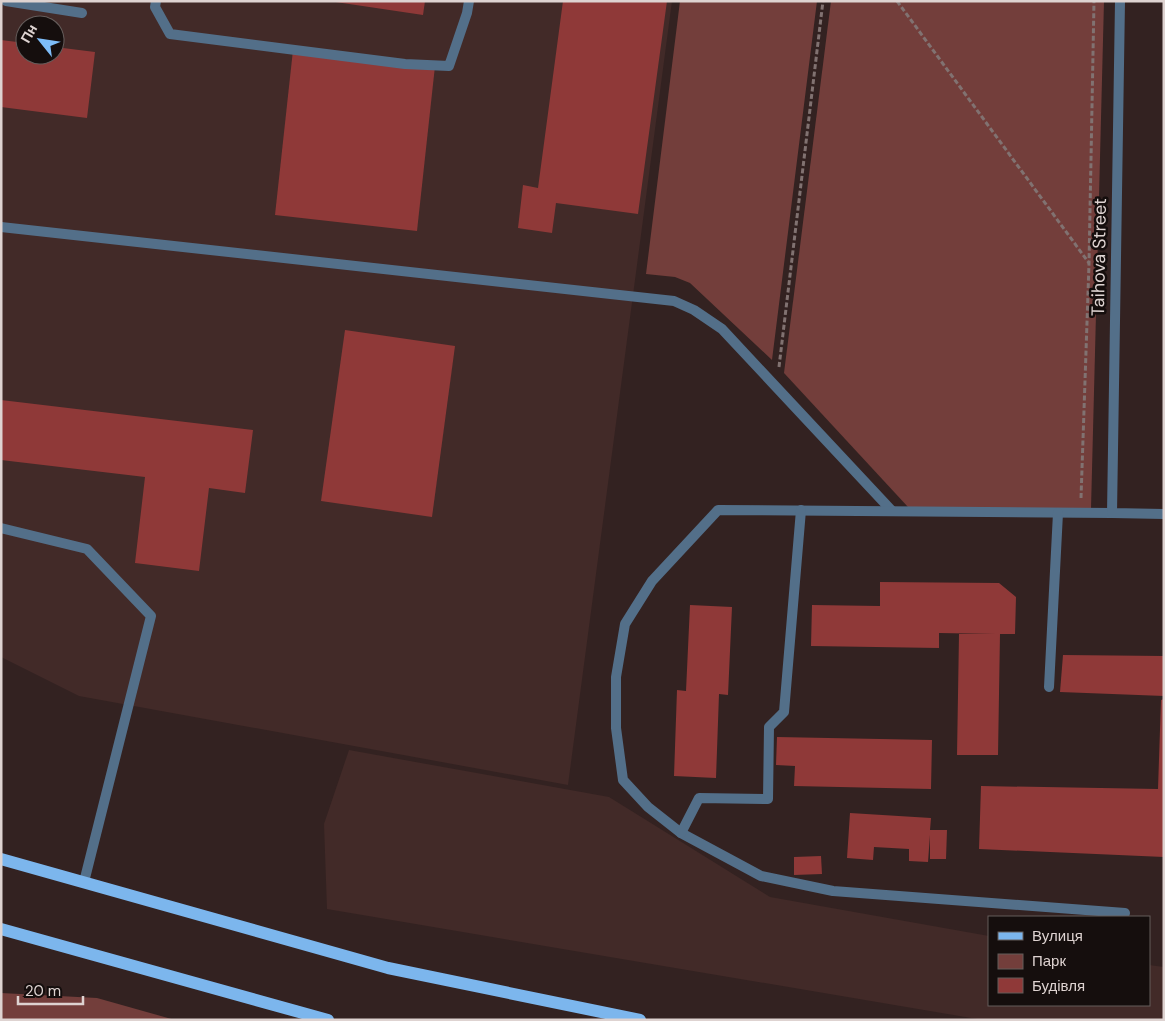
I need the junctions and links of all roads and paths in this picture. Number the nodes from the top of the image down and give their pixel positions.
1 (6, 1) edge
2 (156, 1) edge
3 (469, 1) edge
4 (823, 1) edge
5 (897, 1) edge
6 (1094, 1) edge
7 (1120, 1) edge
8 (82, 13) dead end
9 (1, 226) edge
10 (1089, 264) junction
11 (776, 387) junction
12 (801, 510) junction
13 (892, 511) junction
14 (1058, 513) junction
15 (1080, 513) junction
16 (1112, 513) junction
17 (1164, 514) edge
18 (1, 528) edge
19 (1049, 687) dead end
20 (682, 833) junction
21 (1, 859) edge
22 (84, 882) junction
23 (1125, 913) dead end
24 (1, 928) edge
25 (328, 1020) edge
26 (640, 1020) edge

1 - 8 street
2 - 3 street
4 - 11 path
5 - 10 path
6 - 10 path
7 - 16 street, Taihova Street
9 - 11 street
10 - 15 path
11 - 13 street
12 - 13 street
12 - 20 street
12 - 20 street
13 - 14 street
14 - 15 street
14 - 19 street
15 - 16 street
16 - 17 street
18 - 22 street
20 - 23 street
21 - 22 main road
22 - 26 main road
24 - 25 main road

